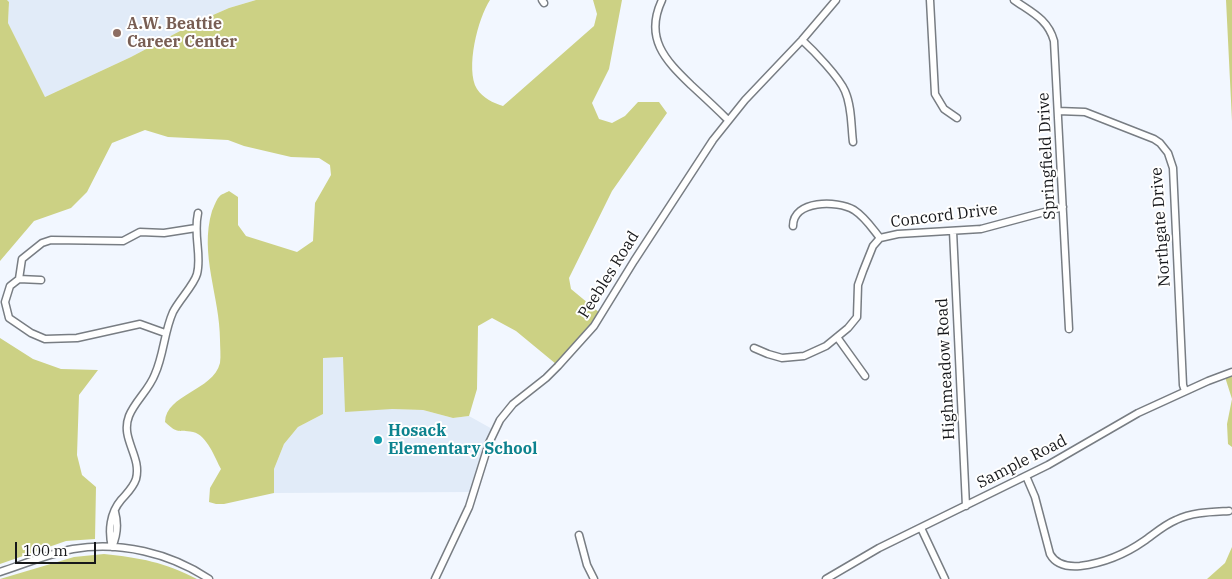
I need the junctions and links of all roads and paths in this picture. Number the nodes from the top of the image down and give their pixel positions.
1 (662, 0) edge
2 (836, 0) edge
3 (930, 0) edge
4 (1014, 0) edge
5 (802, 40) junction
6 (1058, 112) junction
7 (957, 118) dead end
8 (728, 120) junction
9 (853, 142) dead end
10 (1063, 207) junction
11 (198, 213) dead end
12 (793, 226) dead end
13 (196, 228) junction
14 (953, 231) junction
15 (880, 238) junction
16 (19, 279) junction
17 (41, 280) dead end
18 (1069, 329) dead end
19 (166, 333) junction
20 (837, 337) junction
21 (754, 348) dead end
22 (1232, 372) edge
23 (866, 376) dead end
24 (1185, 391) junction
25 (1026, 476) junction
26 (966, 506) junction
27 (1229, 511) dead end
28 (921, 528) junction
29 (579, 535) dead end
30 (112, 547) junction
31 (0, 572) edge
32 (209, 579) edge
33 (435, 579) edge
34 (594, 579) edge
35 (826, 579) edge
36 (945, 579) edge

1 - 8 street
2 - 5 street, Peebles Road
3 - 7 street
4 - 6 street, Springfield Drive
5 - 8 street, Peebles Road
5 - 9 street
6 - 10 street, Springfield Drive
6 - 24 street, Northgate Drive
8 - 33 street, Peebles Road
10 - 14 street, Concord Drive
10 - 18 street, Springfield Drive
11 - 13 street
12 - 15 street
13 - 16 street
13 - 19 street
14 - 15 street, Concord Drive
14 - 26 street, Highmeadow Road
15 - 20 street, Concord Drive
16 - 17 street
16 - 19 street
19 - 30 street
20 - 21 street, Concord Drive
20 - 23 street
22 - 24 street, Sample Road
24 - 25 street, Sample Road
25 - 26 street, Sample Road
25 - 27 street
26 - 28 street, Sample Road
28 - 35 street, Sample Road
28 - 36 street
29 - 34 street
30 - 31 street
30 - 32 street

